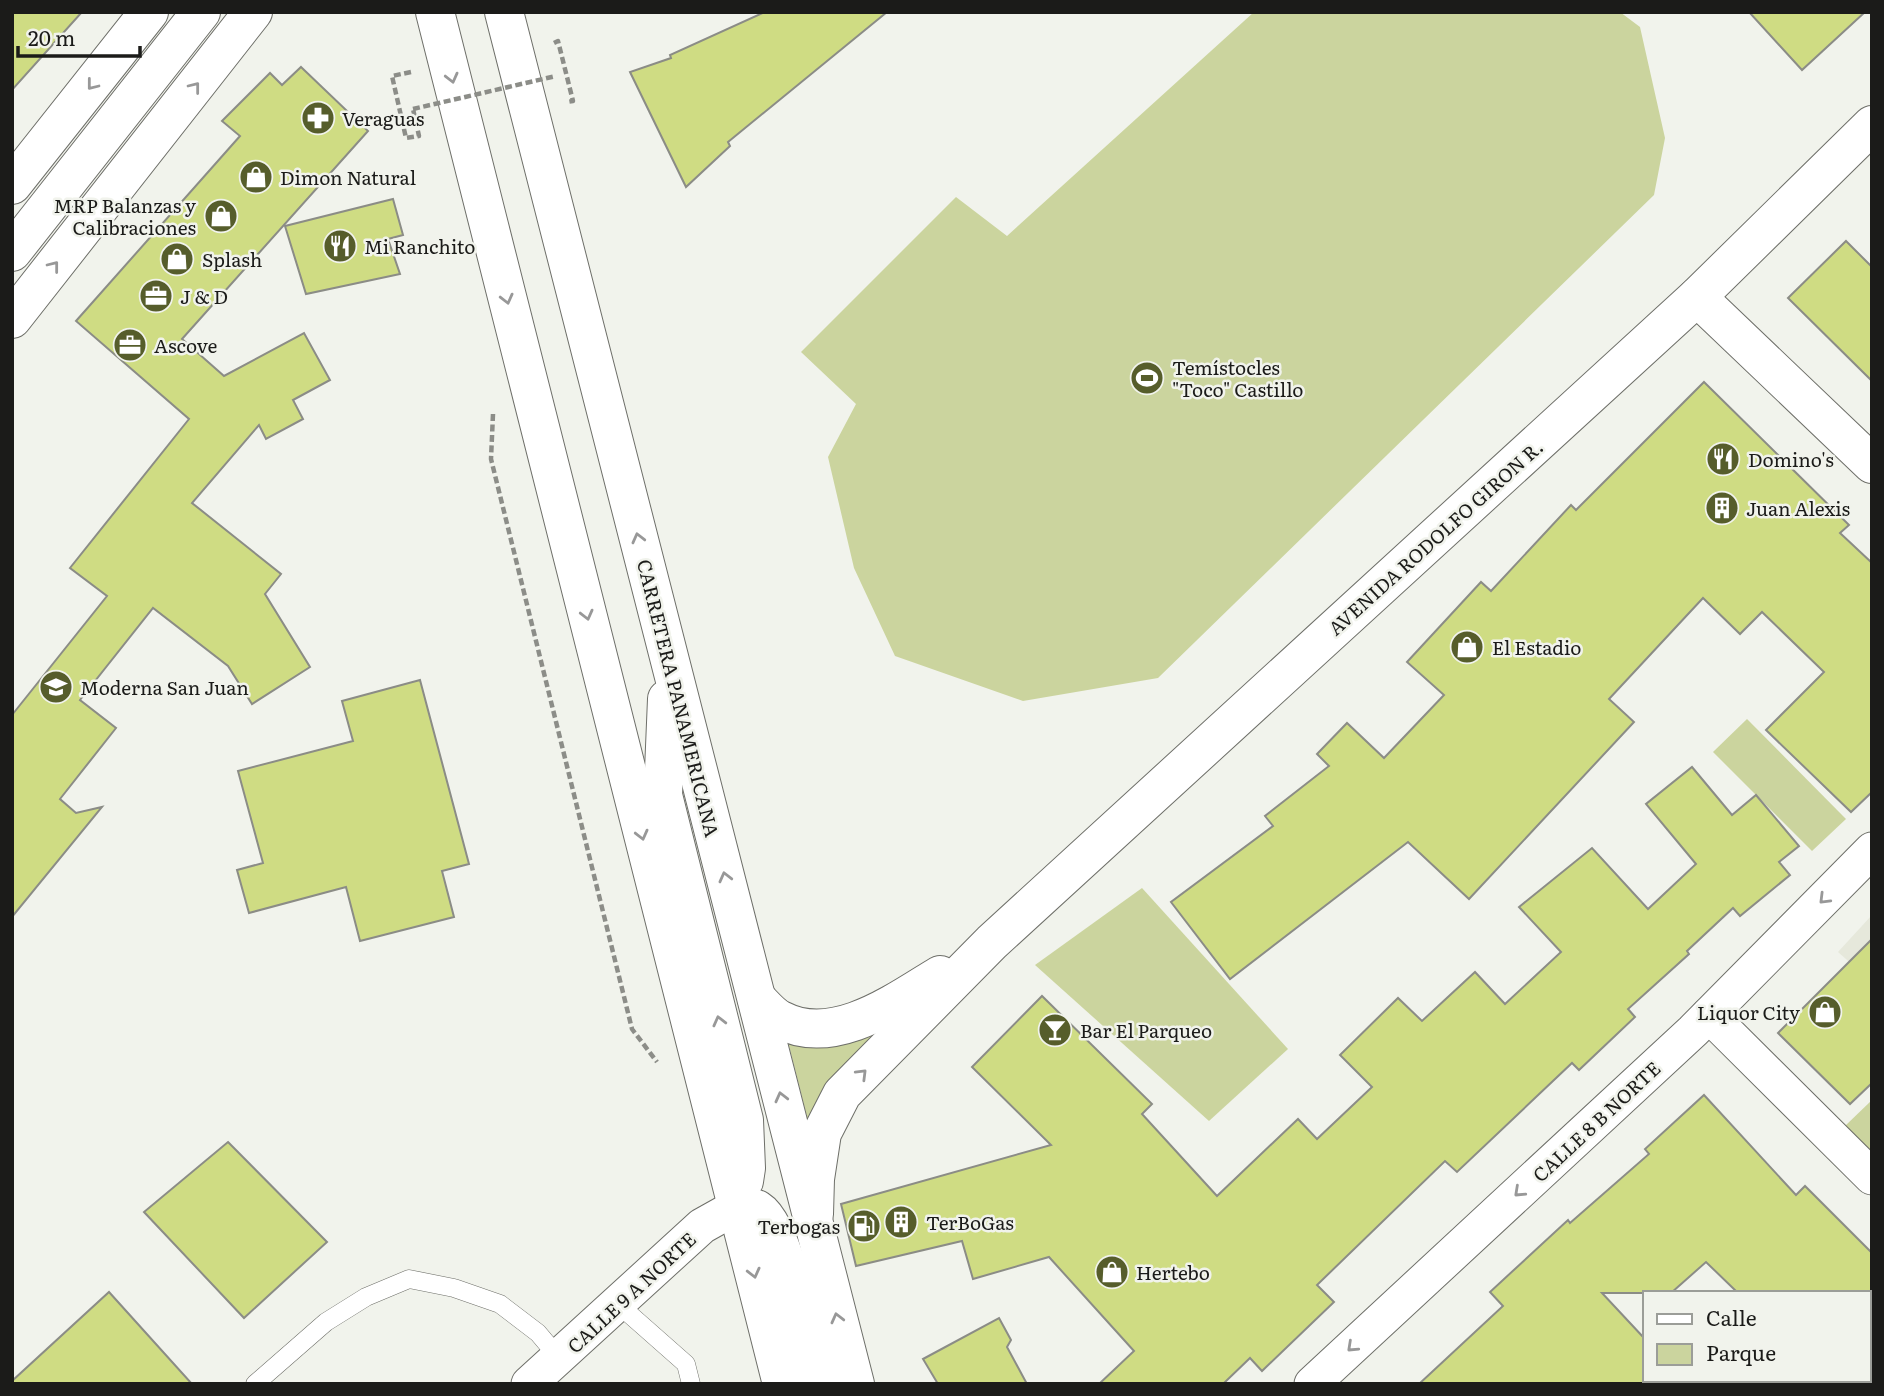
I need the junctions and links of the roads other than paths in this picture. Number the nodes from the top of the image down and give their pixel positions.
1 (149, 12) edge
2 (201, 12) edge
3 (253, 12) edge
4 (435, 12) edge
5 (489, 12) edge
6 (504, 12) edge
7 (519, 12) edge
8 (518, 70) junction
9 (1872, 125) edge
10 (12, 185) edge
11 (554, 200) junction
12 (12, 252) edge
13 (1697, 297) junction
14 (12, 320) edge
15 (1872, 464) edge
16 (669, 660) junction
17 (1872, 850) edge
18 (992, 942) junction
19 (757, 999) junction
20 (1709, 1015) junction
21 (1872, 1177) edge
22 (736, 1207) junction
23 (814, 1227) junction
24 (618, 1304) junction
25 (559, 1358) junction
26 (255, 1384) edge
27 (529, 1384) edge
28 (691, 1384) edge
29 (782, 1384) edge
30 (817, 1384) edge
31 (855, 1384) edge
32 (1312, 1384) edge

1 -> 10 main road
2 - 12 main road
14 -> 3 main road
4 -> 22 main road
5 - 11 main road
6 - 8 main road, CARRETERA PANAMERICANA
7 - 8 main road
8 - 11 main road, CARRETERA PANAMERICANA
9 - 13 main road, AVENIDA RODOLFO GIRON R.
16 -> 11 main road, CARRETERA PANAMERICANA
13 - 15 main road
13 - 18 main road, AVENIDA RODOLFO GIRON R.
19 -> 16 main road, CARRETERA PANAMERICANA
22 -> 16 main road
17 -> 20 street, CALLE 8 B NORTE
18 - 19 main road, AVENIDA RODOLFO GIRON R.
23 -> 18 main road, AVENIDA RODOLFO GIRON R.
23 -> 19 main road, CARRETERA PANAMERICANA
20 - 21 street
20 -> 32 street, CALLE 8 B NORTE
22 - 24 street, CALLE 9 A NORTE
22 -> 29 main road
22 - 30 main road
31 -> 23 main road, CARRETERA PANAMERICANA
24 - 25 street, CALLE 9 A NORTE
24 - 28 lane
25 - 26 lane
25 - 27 street, CALLE 9 A NORTE

